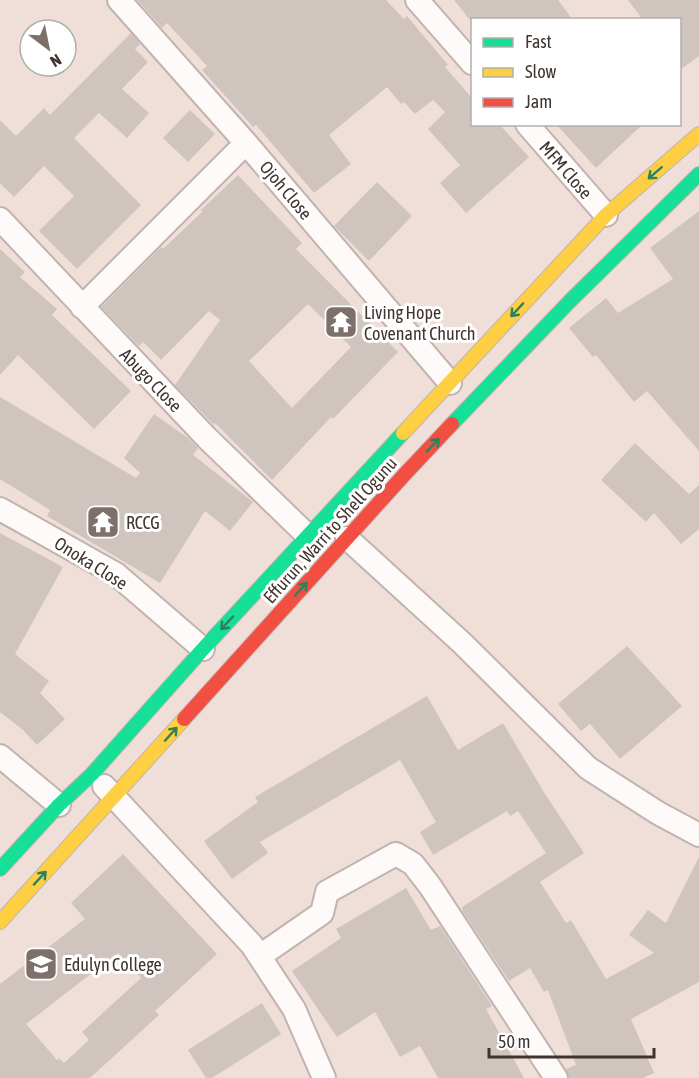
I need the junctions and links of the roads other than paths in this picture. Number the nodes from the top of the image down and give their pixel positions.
1 (119, 0) edge
2 (417, 0) edge
3 (471, 62) edge
4 (528, 126) edge
5 (699, 134) edge
6 (246, 144) junction
7 (699, 174) edge
8 (606, 215) junction
9 (0, 219) edge
10 (82, 307) junction
11 (450, 383) junction
12 (0, 509) edge
13 (308, 536) junction
14 (347, 538) junction
15 (202, 649) junction
16 (0, 756) edge
17 (92, 774) junction
18 (114, 797) junction
19 (59, 806) junction
20 (699, 835) edge
21 (0, 869) edge
22 (0, 921) edge
23 (260, 957) junction
24 (324, 1078) edge
25 (556, 1078) edge

1 - 6 street, Ojoh Close
2 - 3 street
4 - 8 street, MFM Close
5 -> 8 main road, Effurun, Warri to Shell Ogunu
6 - 10 street
6 - 11 street, Ojoh Close
14 -> 7 main road, Effurun, Warri to Shell Ogunu
8 -> 11 main road, Effurun, Warri to Shell Ogunu
9 - 10 street, Abugo Close
10 - 13 street, Abugo Close
11 - 13 main road, Effurun, Warri to Shell Ogunu
12 - 15 street, Onoka Close
13 -> 15 main road, Effurun, Warri to Shell Ogunu
18 -> 14 main road, Effurun, Warri to Shell Ogunu
14 - 20 street
15 - 17 main road, Effurun, Warri to Shell Ogunu
16 - 19 street
17 - 18 street
17 - 19 main road, Effurun, Warri to Shell Ogunu
22 -> 18 main road, Effurun, Warri to Shell Ogunu
18 - 23 street
19 - 21 main road, Effurun, Warri to Shell Ogunu
23 - 24 street
23 - 25 street

